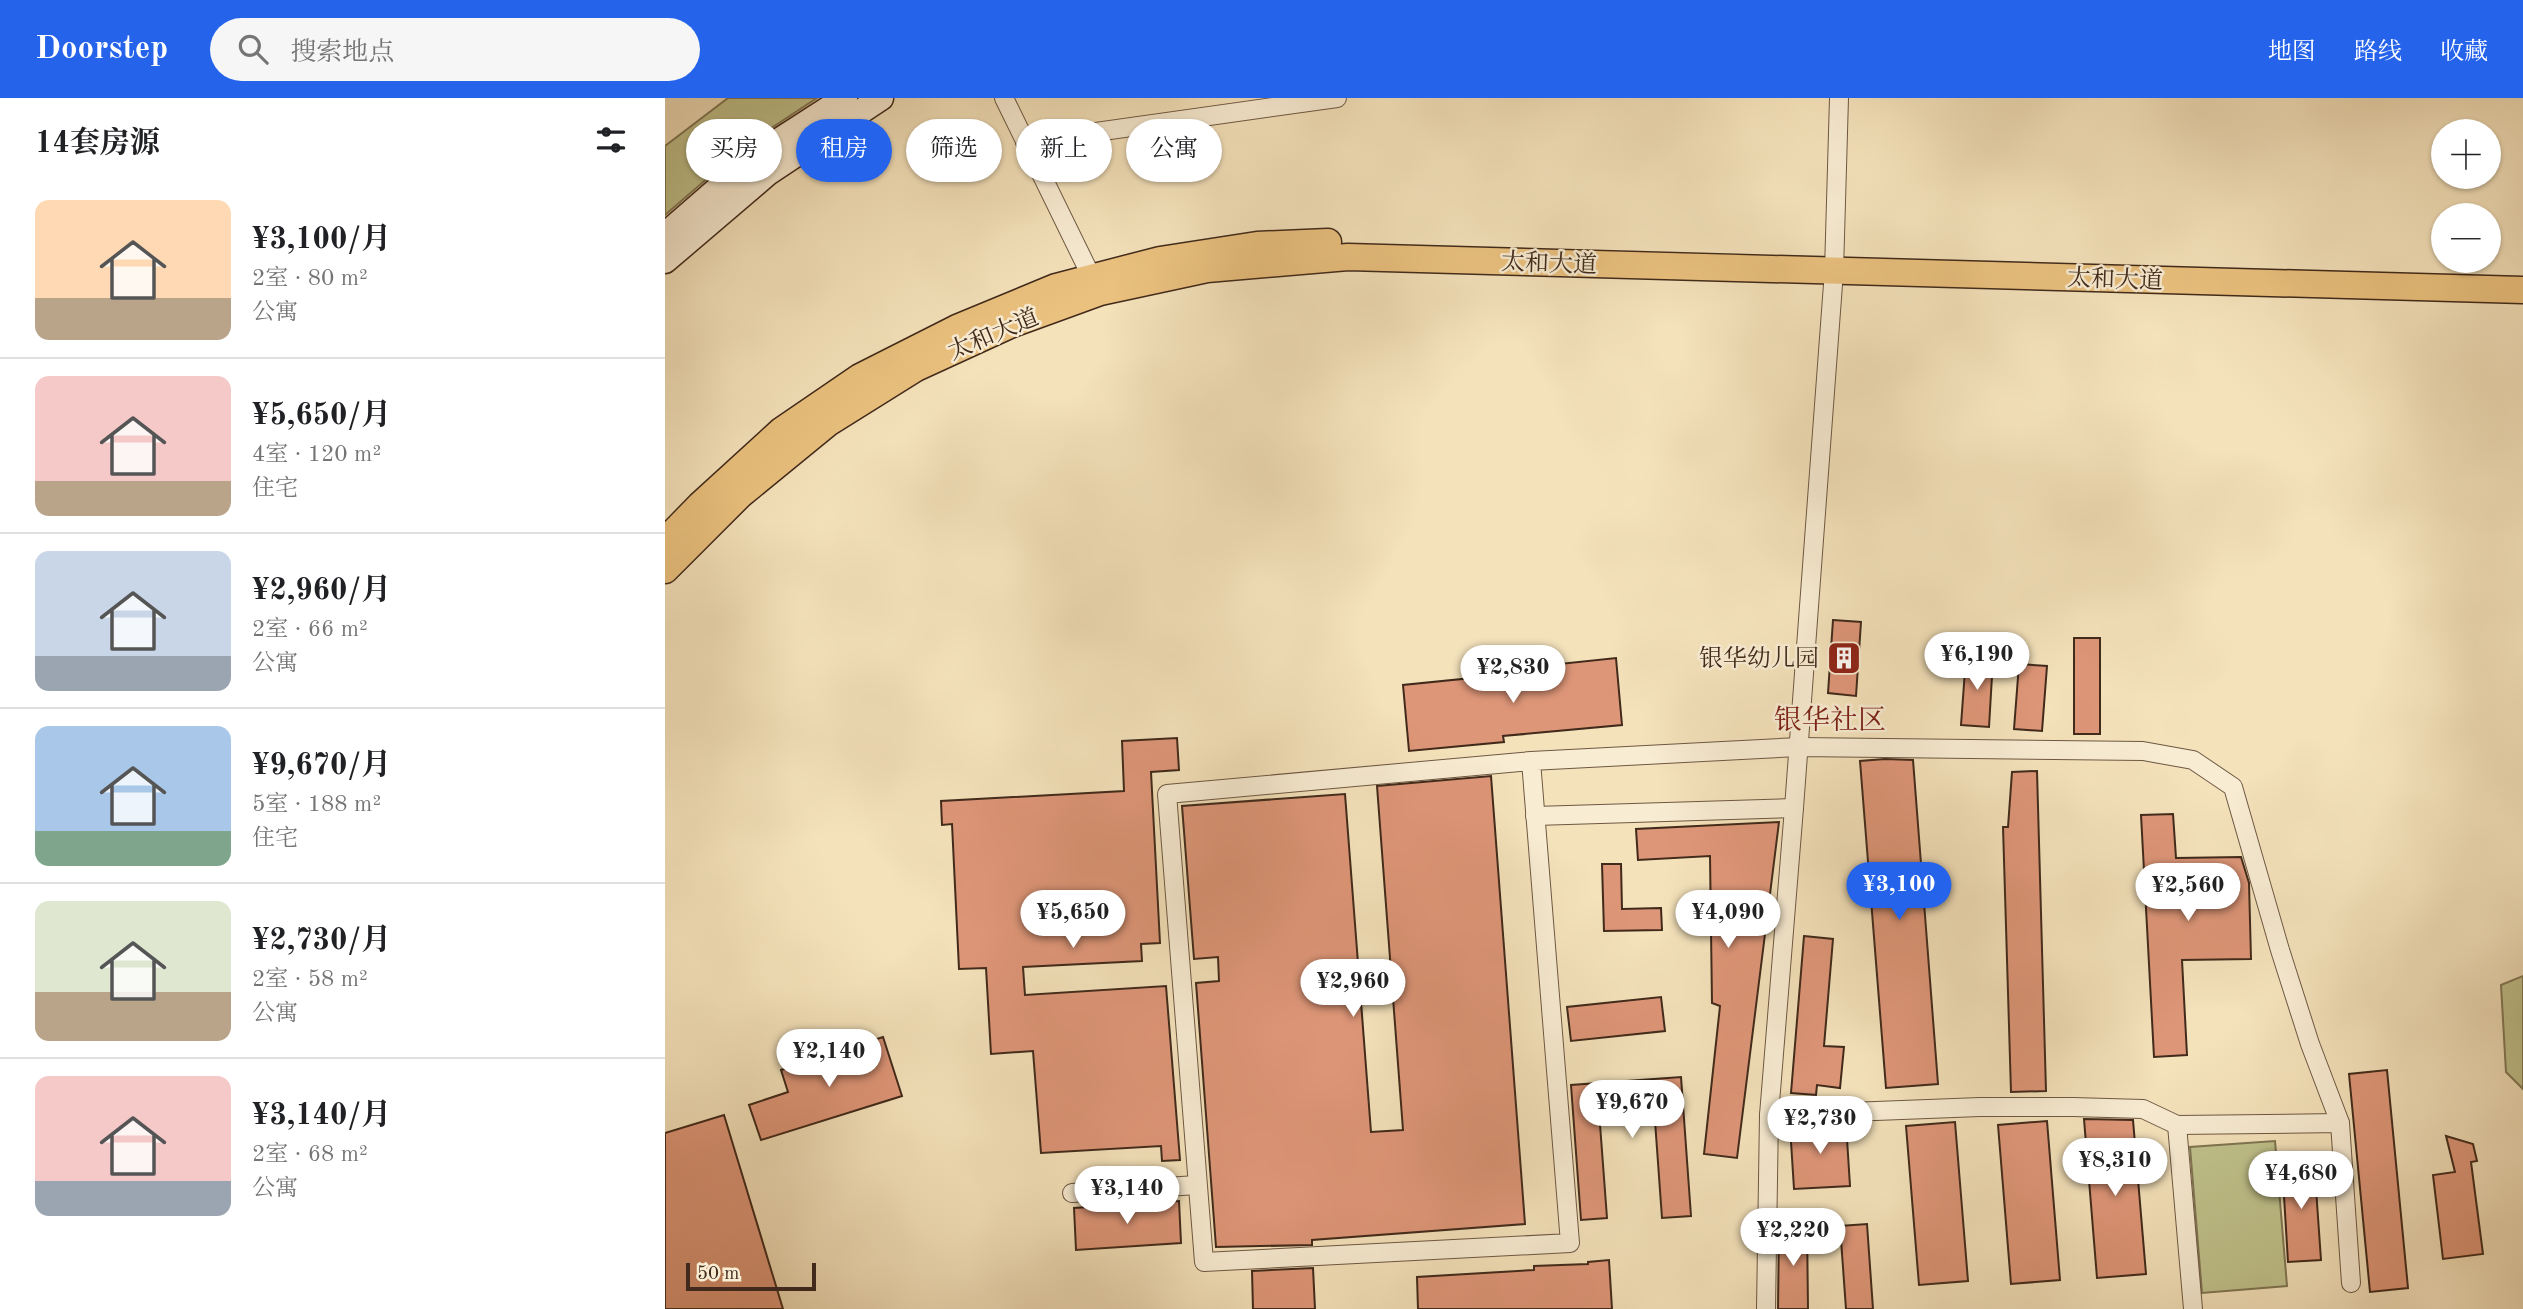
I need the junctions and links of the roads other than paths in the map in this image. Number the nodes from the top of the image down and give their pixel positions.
1 (845, 98) edge
2 (881, 98) edge
3 (1004, 98) edge
4 (1337, 98) edge
5 (1839, 98) edge
6 (1016, 123) edge
7 (1112, 130) edge
8 (1045, 182) edge
9 (665, 235) edge
10 (665, 261) edge
11 (1834, 263) junction
12 (2523, 274) edge
13 (1096, 285) junction
14 (2523, 290) edge
15 (665, 541) edge
16 (665, 570) edge
17 (1799, 747) junction
18 (1531, 761) junction
19 (1794, 808) junction
20 (1535, 816) junction
21 (1769, 1115) junction
22 (2340, 1123) junction
23 (2177, 1125) junction
24 (1198, 1185) junction
25 (1072, 1193) dead end
26 (2351, 1283) dead end
27 (1766, 1309) edge
28 (2193, 1309) edge

1 - 9 street
2 - 10 street
3 - 6 street
4 - 7 street
5 - 11 street
8 - 13 street
11 - 12 main road, 太和大道
11 - 13 main road, 太和大道
11 - 14 main road, 太和大道
11 - 17 street
13 - 15 main road, 太和大道
13 - 16 main road, 太和大道
17 - 18 street
17 - 19 street
17 - 22 street
18 - 20 street
18 - 24 street
19 - 20 street
19 - 21 street
20 - 24 street
21 - 23 street
21 - 27 street
22 - 23 street
22 - 26 street
23 - 28 street
24 - 25 street

